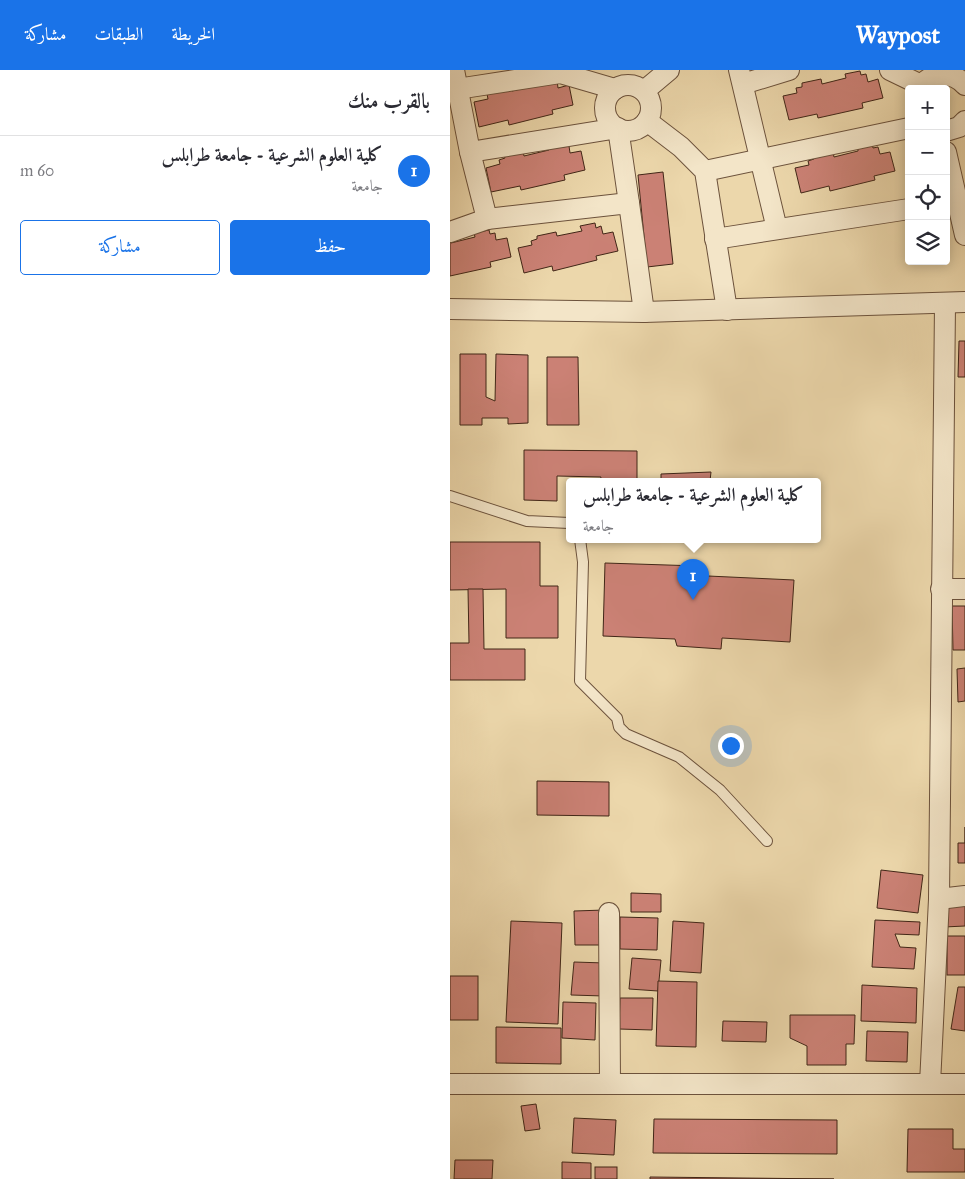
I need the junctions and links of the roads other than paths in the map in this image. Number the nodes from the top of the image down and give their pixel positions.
1 (669, 70) edge
2 (890, 70) edge
3 (793, 71) edge
4 (741, 77) edge
5 (456, 80) edge
6 (964, 81) edge
7 (916, 85) edge
8 (922, 85) edge
9 (614, 89) junction
10 (644, 91) junction
11 (647, 121) junction
12 (965, 121) edge
13 (618, 128) junction
14 (905, 129) edge
15 (949, 130) edge
16 (470, 152) junction
17 (760, 158) junction
18 (705, 170) junction
19 (949, 175) edge
20 (630, 203) junction
21 (952, 203) edge
22 (905, 210) edge
23 (487, 219) junction
24 (777, 229) junction
25 (450, 232) edge
26 (965, 235) edge
27 (715, 238) junction
28 (965, 302) edge
29 (945, 304) junction
30 (450, 309) edge
31 (727, 310) junction
32 (644, 312) junction
33 (450, 496) edge
34 (566, 523) edge
35 (580, 543) edge
36 (941, 589) junction
37 (965, 589) edge
38 (767, 842) dead end
39 (965, 896) edge
40 (939, 899) junction
41 (609, 913) dead end
42 (450, 1084) edge
43 (610, 1084) junction
44 (930, 1084) junction
45 (965, 1084) edge

1 - 10 street
2 - 7 street
3 - 4 street
4 - 17 street
5 - 9 street
5 - 16 street
6 - 8 street
9 - 10 street
9 - 13 street
10 - 11 street
11 - 13 street
11 - 18 street
12 - 15 street
13 - 16 street
13 - 20 street
14 - 17 street
16 - 23 street
17 - 18 street
17 - 24 street
18 - 27 street
19 - 21 street
20 - 23 street
20 - 32 street
21 - 26 street
22 - 24 street
23 - 25 street
24 - 27 street
27 - 31 street
28 - 29 street
29 - 31 street
29 - 36 street
30 - 32 street
31 - 32 street
33 - 34 lane
35 - 38 lane
36 - 37 street
36 - 40 street
39 - 40 street
40 - 44 street
41 - 43 street
42 - 43 street
43 - 44 street
44 - 45 street

